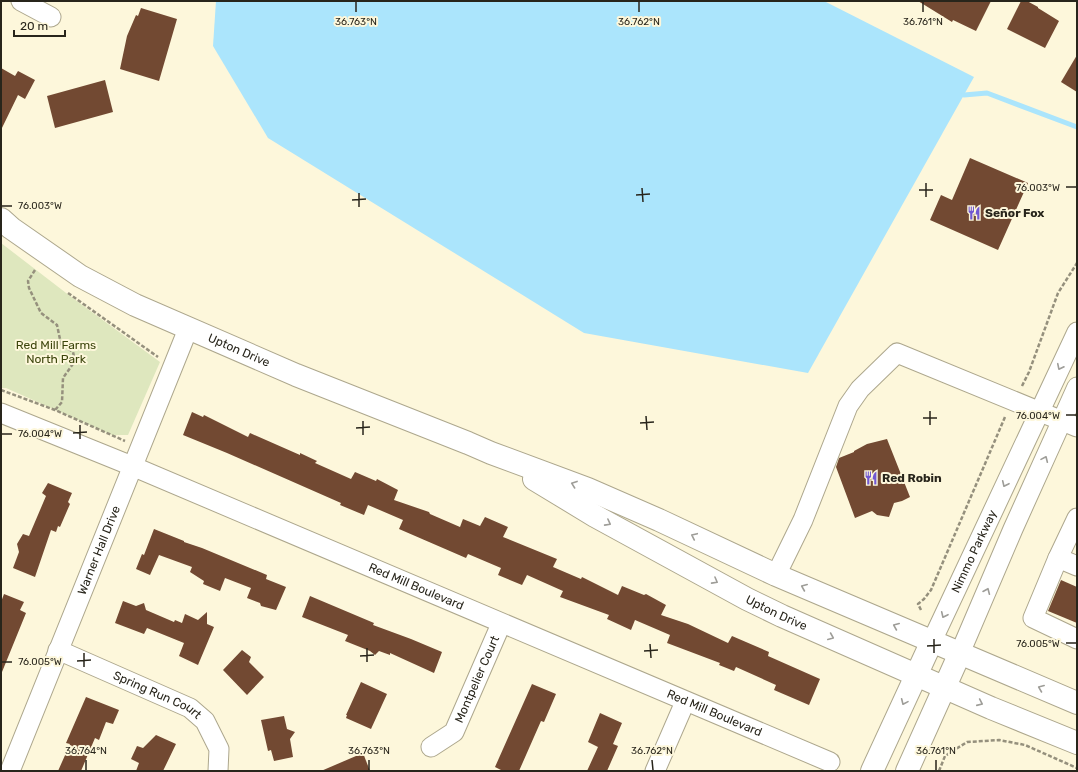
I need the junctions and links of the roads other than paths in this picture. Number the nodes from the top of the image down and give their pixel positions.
1 (21, 1) edge
2 (52, 17) dead end
3 (1, 219) edge
4 (188, 329) junction
5 (1077, 332) edge
6 (1077, 387) edge
7 (1039, 412) junction
8 (1, 413) edge
9 (1070, 424) edge
10 (491, 453) junction
11 (132, 466) junction
12 (1077, 518) edge
13 (1058, 558) junction
14 (1077, 566) edge
15 (776, 575) junction
16 (501, 624) junction
17 (1077, 639) edge
18 (932, 641) junction
19 (58, 650) junction
20 (960, 653) junction
21 (916, 675) junction
22 (944, 687) junction
23 (686, 702) junction
24 (1077, 703) edge
25 (1077, 743) edge
26 (431, 747) dead end
27 (830, 762) dead end
28 (10, 771) edge
29 (218, 771) edge
30 (655, 771) edge
31 (872, 771) edge
32 (907, 771) edge

1 - 2 street
3 - 4 main road, Upton Drive
4 - 10 main road, Upton Drive
4 - 11 street, Warner Hall Drive
5 -> 7 street, Nimmo Parkway
6 - 9 street
7 - 9 street
7 - 15 street
7 -> 18 street, Nimmo Parkway
8 - 11 street, Red Mill Boulevard
20 -> 9 street
15 -> 10 main road, Upton Drive
10 -> 21 main road, Upton Drive
11 - 16 street, Red Mill Boulevard
11 - 19 street, Warner Hall Drive
12 - 13 street
13 - 14 street
13 - 17 street
18 -> 15 main road, Upton Drive
16 - 23 street, Red Mill Boulevard
16 - 26 street, Montpelier Court
18 - 20 main road, Upton Drive
18 - 21 main road, Nimmo Parkway
19 - 28 street, Warner Hall Drive
19 - 29 street, Spring Run Court
20 - 22 main road
24 -> 20 main road, Upton Drive
21 - 22 main road, Upton Drive
21 -> 31 main road, Nimmo Parkway
22 -> 25 main road, Upton Drive
22 - 32 main road
23 - 27 street, Red Mill Boulevard
23 - 30 street

